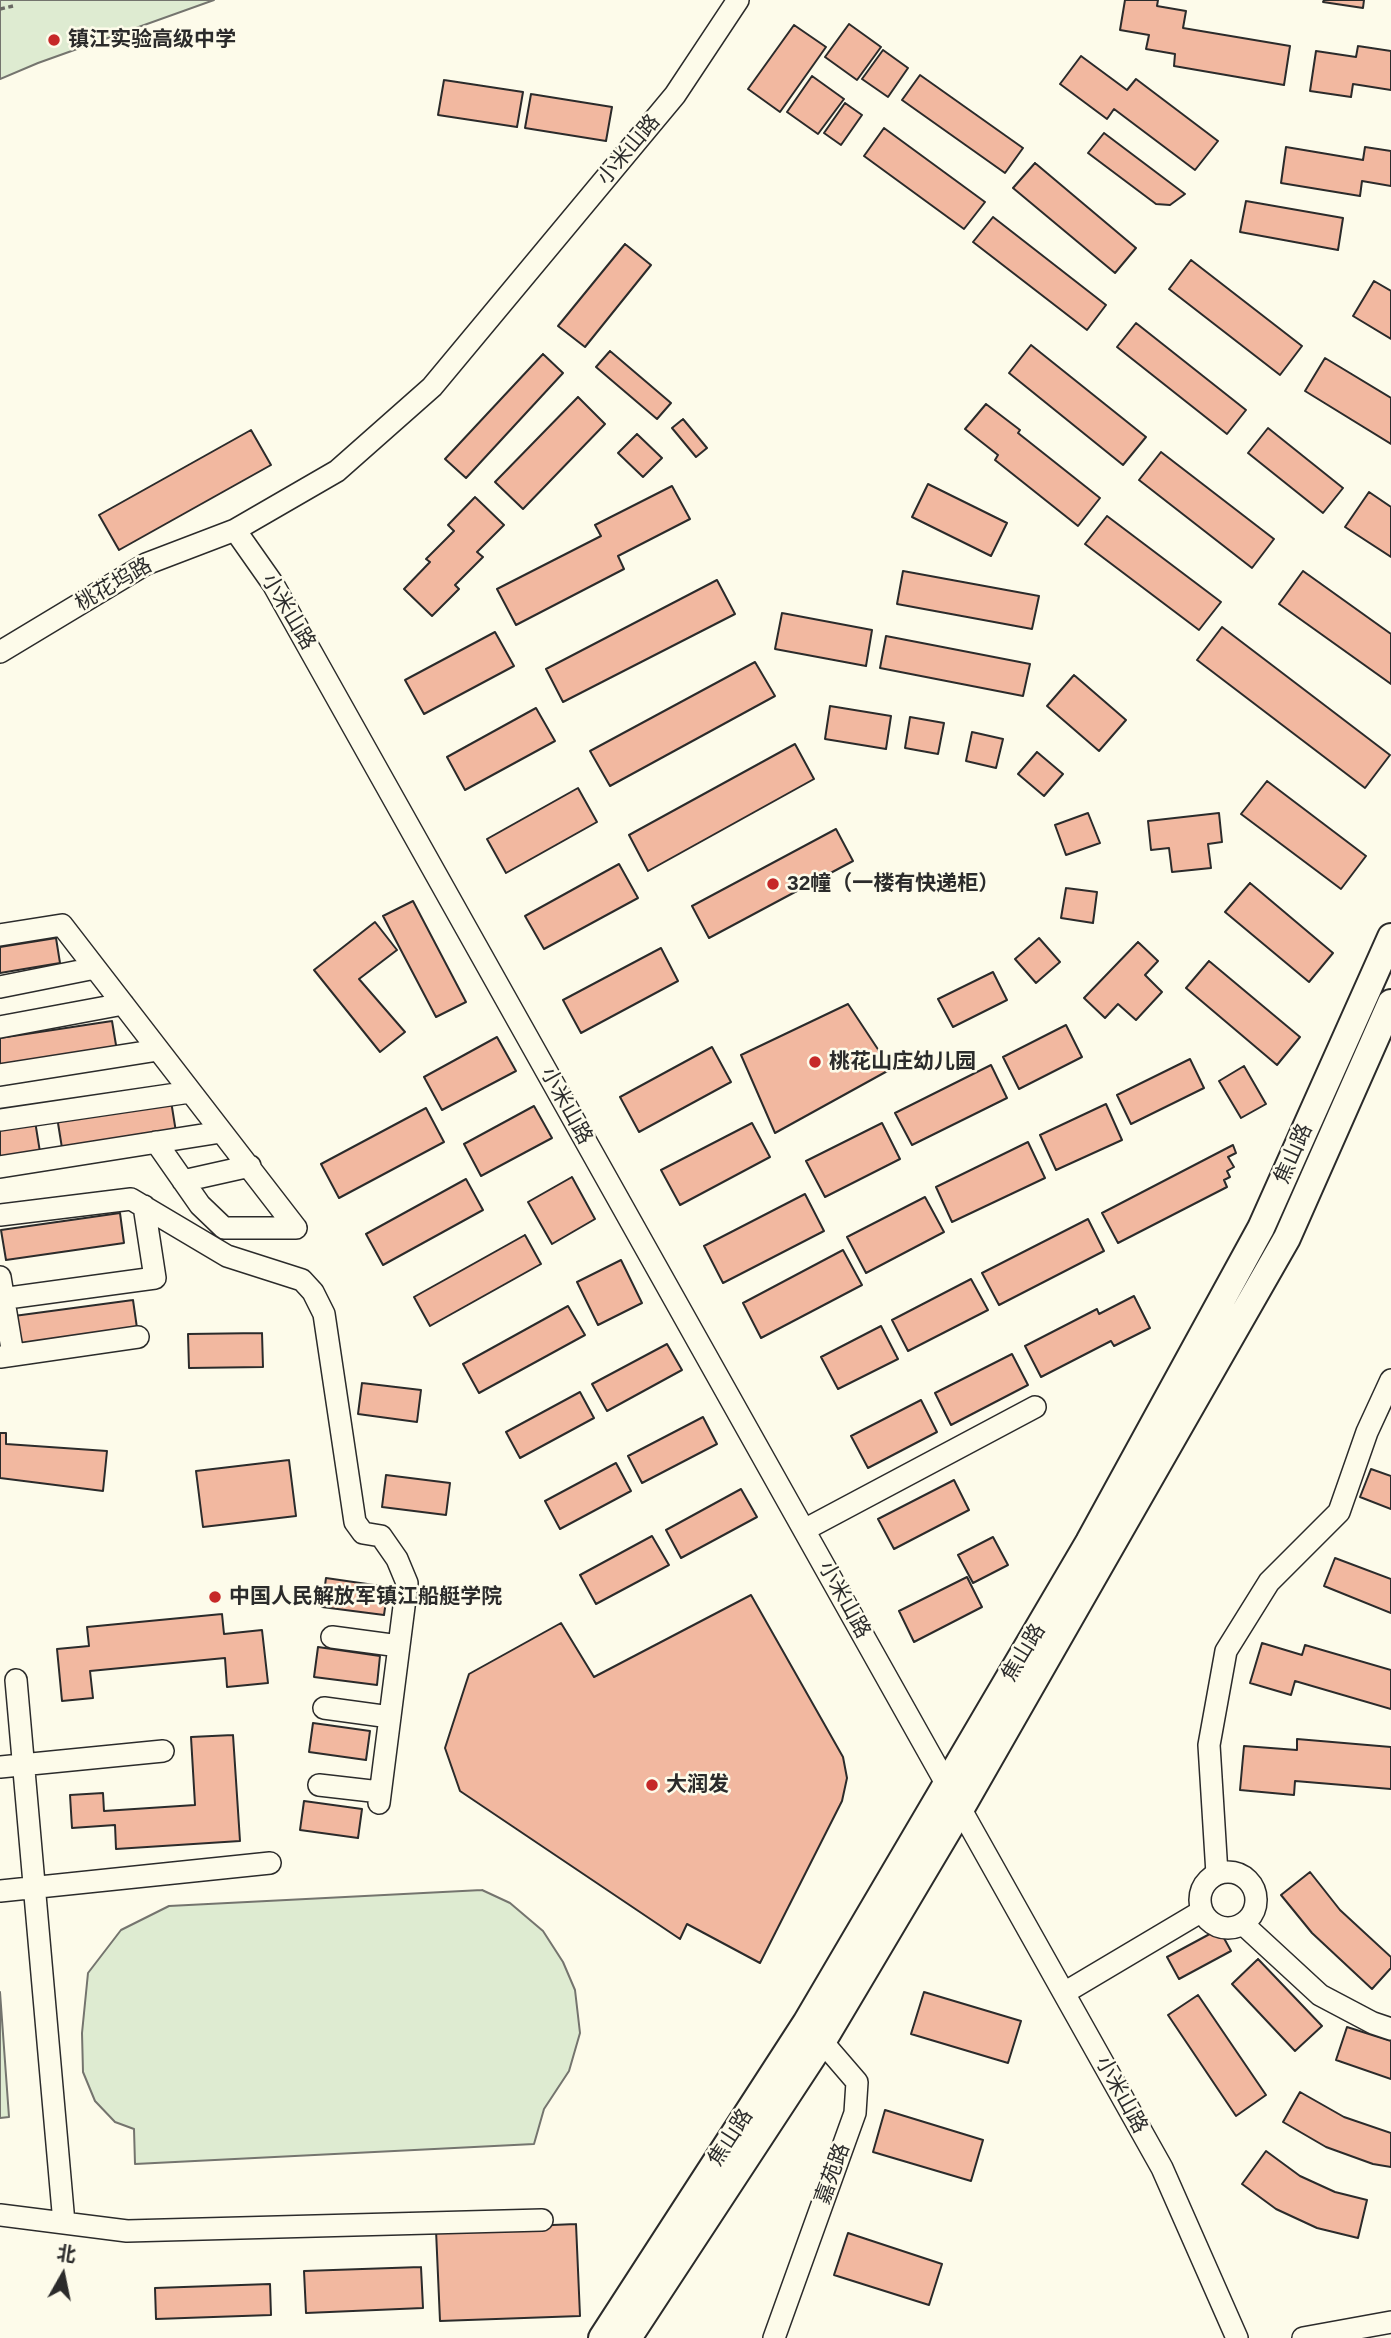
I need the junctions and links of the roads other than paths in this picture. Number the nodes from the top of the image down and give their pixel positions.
1 (738, 0) edge
2 (235, 530) junction
3 (0, 652) edge
4 (0, 934) edge
5 (1391, 937) edge
6 (95, 968) junction
7 (0, 987) edge
8 (1391, 1003) edge
9 (123, 1004) junction
10 (0, 1027) edge
11 (158, 1049) junction
12 (0, 1075) edge
13 (190, 1092) junction
14 (1, 1116) edge
15 (221, 1132) junction
16 (156, 1142) junction
17 (250, 1166) junction
18 (0, 1167) edge
19 (183, 1181) junction
20 (144, 1206) junction
21 (0, 1215) edge
22 (0, 1277) edge
23 (2, 1299) edge
24 (138, 1337) dead end
25 (6, 1356) edge
26 (1391, 1380) edge
27 (1035, 1407) dead end
28 (804, 1530) junction
29 (332, 1637) dead end
30 (399, 1646) junction
31 (16, 1681) dead end
32 (324, 1708) dead end
33 (390, 1717) junction
34 (163, 1751) dead end
35 (24, 1765) junction
36 (0, 1767) edge
37 (947, 1783) junction
38 (319, 1785) dead end
39 (961, 1808) junction
40 (270, 1863) dead end
41 (1217, 1874) junction
42 (35, 1887) junction
43 (0, 1891) edge
44 (1202, 1911) junction
45 (1243, 1924) junction
46 (1064, 1993) junction
47 (1391, 2029) edge
48 (814, 2033) junction
49 (0, 2215) edge
50 (542, 2220) dead end
51 (64, 2223) junction
52 (1391, 2322) edge
53 (602, 2338) edge
54 (628, 2338) edge
55 (774, 2338) edge
56 (1237, 2338) edge
57 (1303, 2338) edge

1 - 2 street, 小米山路
2 - 3 street, 桃花坞路
2 - 28 street, 小米山路
4 - 6 street
5 - 37 main road, 焦山路
6 - 7 street
6 - 9 street
8 - 39 main road, 焦山路
9 - 10 street
9 - 11 street
11 - 12 street
11 - 13 street
13 - 14 street
13 - 15 street
15 - 16 street
15 - 17 street
16 - 18 street
16 - 19 street
17 - 19 street
17 - 19 street
20 - 21 street
20 - 23 street
20 - 30 street
22 - 23 street
23 - 25 street
24 - 25 street
26 - 41 street
27 - 28 street
28 - 37 street, 小米山路
29 - 30 street
30 - 33 street
31 - 35 street
32 - 33 street
33 - 38 street
34 - 35 street
35 - 36 street
35 - 42 street
37 - 39 street, 小米山路
37 - 48 main road, 焦山路
39 - 46 street, 小米山路
39 - 48 main road, 焦山路
40 - 42 street
41 - 44 street
41 - 45 street
42 - 43 street
42 - 51 street
44 - 45 street
44 - 46 street
45 - 47 street
46 - 56 street, 小米山路
48 - 53 main road, 焦山路
48 - 54 main road, 焦山路
48 - 55 street, 嘉苑路
49 - 51 street
50 - 51 street
52 - 57 street

